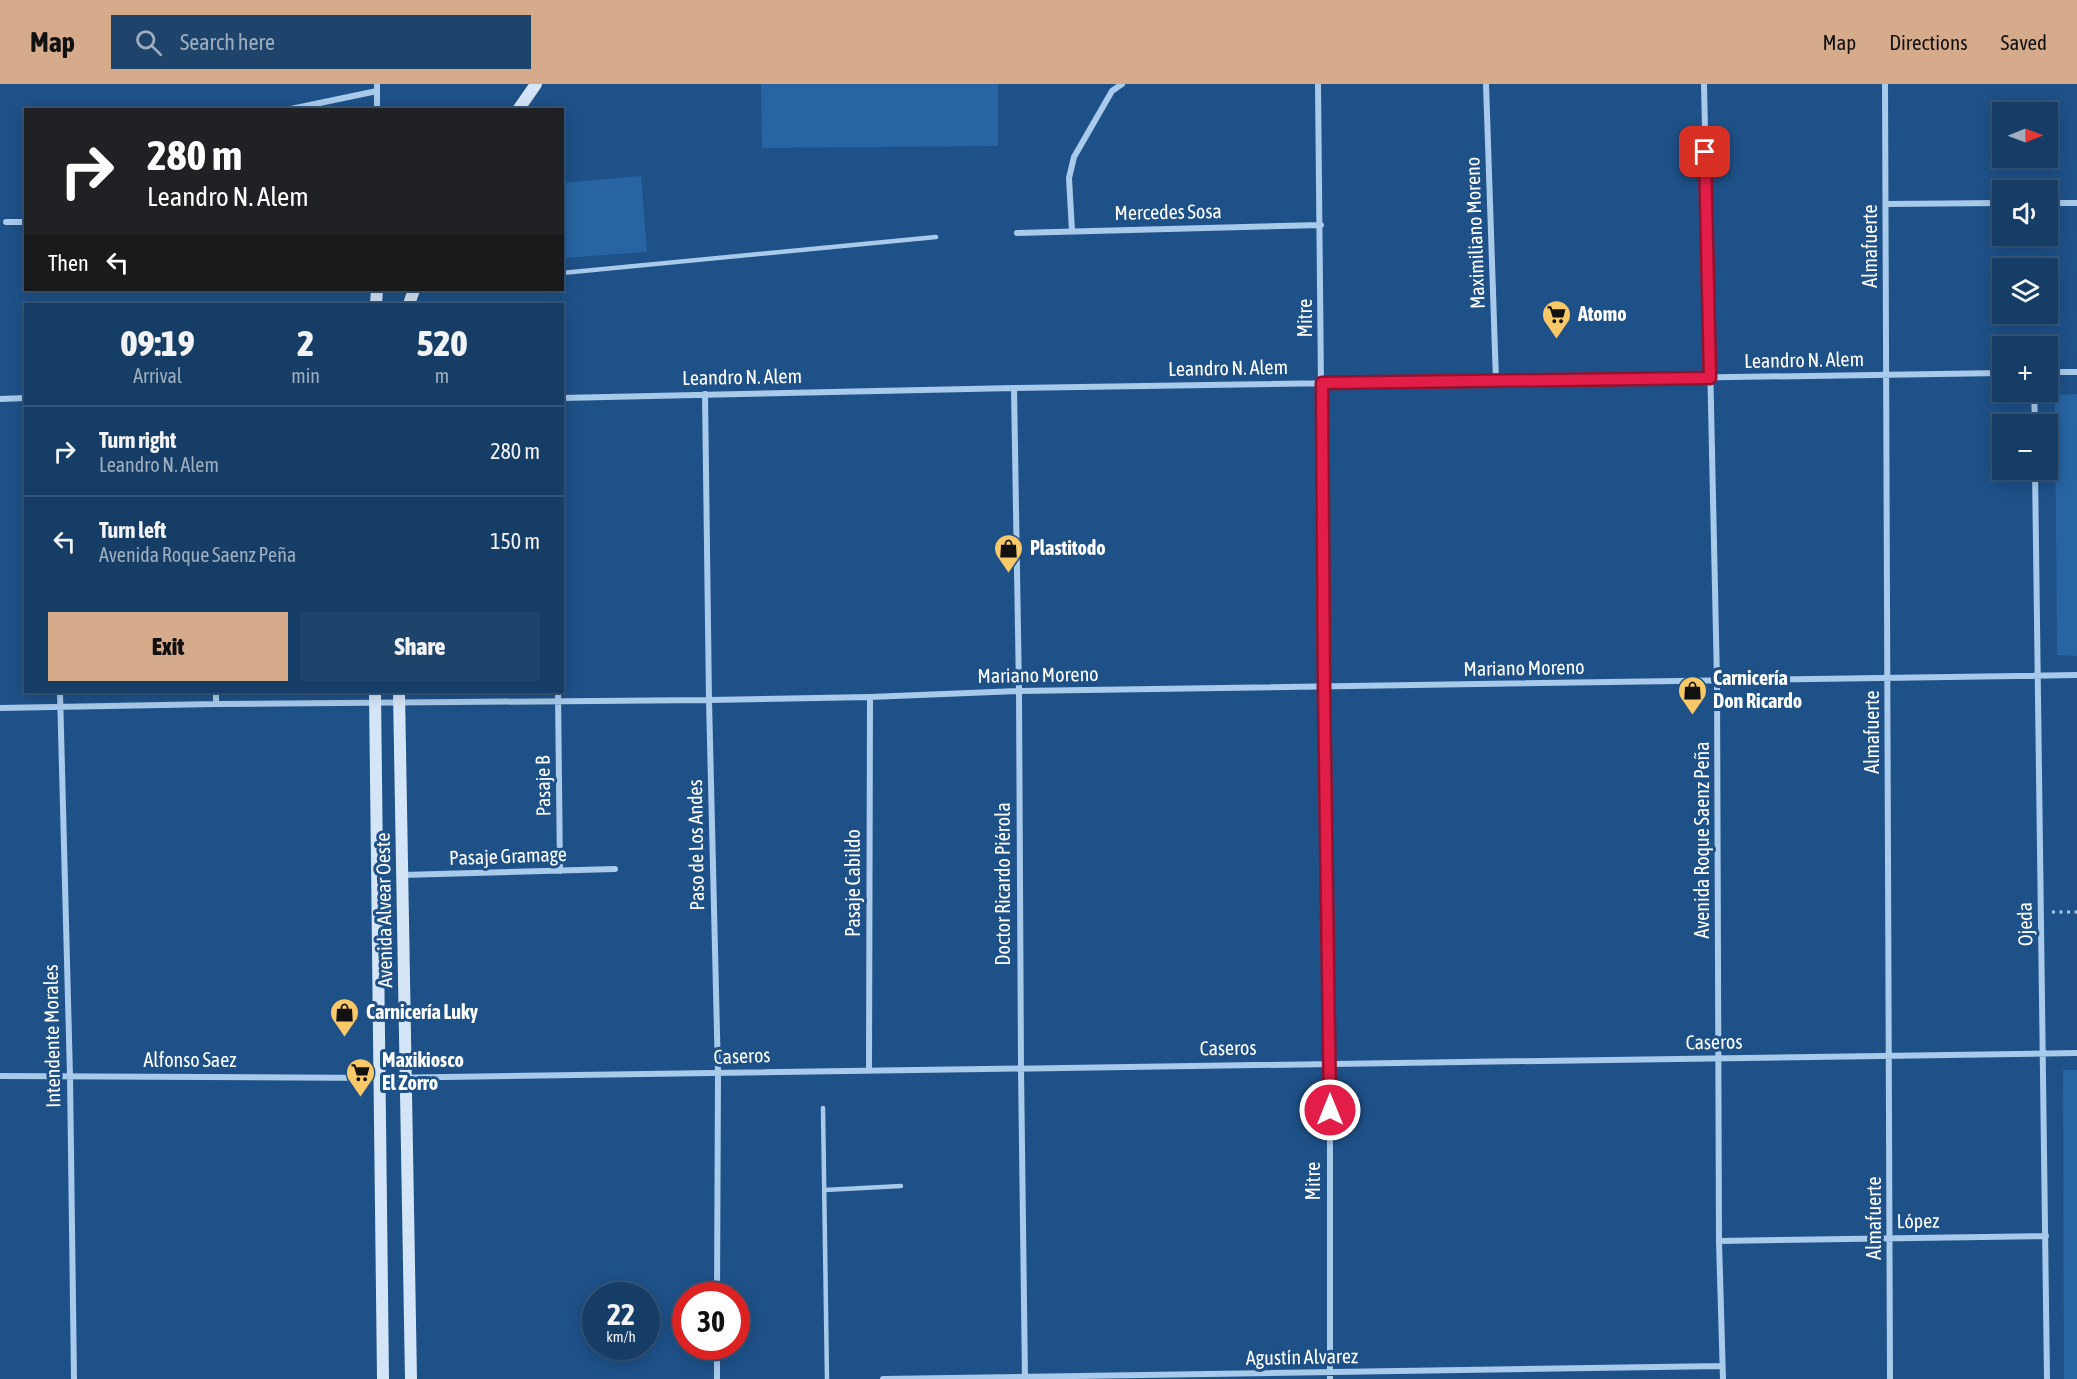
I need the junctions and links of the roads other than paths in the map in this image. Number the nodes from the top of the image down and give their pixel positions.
1 (536, 84) edge
2 (1122, 84) edge
3 (1318, 84) edge
4 (1486, 84) edge
5 (1704, 84) edge
6 (1886, 84) edge
7 (377, 88) edge
8 (294, 108) edge
9 (377, 108) edge
10 (519, 108) edge
11 (1992, 203) edge
12 (2058, 203) edge
13 (2077, 203) edge
14 (1886, 204) junction
15 (6, 222) dead end
16 (24, 222) edge
17 (1321, 225) junction
18 (1072, 231) junction
19 (1017, 233) dead end
20 (936, 237) dead end
21 (564, 273) edge
22 (2058, 372) edge
23 (2077, 372) edge
24 (1992, 373) edge
25 (1887, 375) junction
26 (1710, 378) junction
27 (1496, 381) junction
28 (1322, 383) junction
29 (1014, 388) junction
30 (705, 394) junction
31 (564, 398) edge
32 (0, 399) edge
33 (24, 399) edge
34 (2035, 480) edge
35 (2038, 675) junction
36 (2077, 675) edge
37 (1888, 678) junction
38 (1717, 681) junction
39 (1324, 688) junction
40 (1019, 691) junction
41 (60, 693) edge
42 (216, 693) edge
43 (558, 693) edge
44 (870, 697) junction
45 (375, 698) edge
46 (399, 698) edge
47 (709, 700) junction
48 (558, 702) junction
49 (216, 704) junction
50 (0, 708) edge
51 (60, 708) junction
52 (615, 869) dead end
53 (560, 871) junction
54 (403, 875) junction
55 (2044, 1053) junction
56 (2077, 1053) edge
57 (1890, 1056) junction
58 (1719, 1058) junction
59 (1330, 1063) junction
60 (869, 1069) junction
61 (1020, 1069) junction
62 (718, 1074) junction
63 (0, 1076) edge
64 (70, 1076) junction
65 (406, 1077) junction
66 (380, 1078) junction
67 (823, 1108) dead end
68 (901, 1186) dead end
69 (825, 1190) junction
70 (2046, 1236) junction
71 (1891, 1238) junction
72 (1719, 1241) junction
73 (717, 1282) edge
74 (717, 1360) edge
75 (1722, 1366) junction
76 (1330, 1376) edge
77 (1025, 1378) edge
78 (74, 1379) edge
79 (383, 1379) edge
80 (411, 1379) edge
81 (717, 1379) edge
82 (827, 1379) edge
83 (883, 1379) edge
84 (1723, 1379) edge
85 (1890, 1379) edge
86 (2047, 1379) edge

1 - 10 main road
2 - 18 street
3 - 17 street, Mitre
4 - 27 street, Maximiliano Moreno
5 - 26 street, Avenida Roque Saenz Peña
6 - 14 street, Almafuerte
7 - 8 street
7 - 9 street
11 - 14 street
12 - 13 street
14 - 25 street, Almafuerte
15 - 16 street
17 - 18 street, Mercedes Sosa
17 - 28 street, Mitre
18 - 19 street, Mercedes Sosa
20 - 21 lane
22 - 23 street
24 - 25 street, Leandro N. Alem
25 - 26 street, Leandro N. Alem
25 - 37 street, Almafuerte
26 - 27 street, Leandro N. Alem
26 - 38 street, Avenida Roque Saenz Peña
27 - 28 street, Leandro N. Alem
28 - 29 street, Leandro N. Alem
28 - 39 street, Mitre
29 - 30 street, Leandro N. Alem
29 - 40 street, Doctor Ricardo Piérola
30 - 31 street, Leandro N. Alem
30 - 47 street, Paso de Los Andes
32 - 33 street
34 - 35 street, Ojeda
35 - 36 street, Mariano Moreno
35 - 37 street, Mariano Moreno
35 - 55 street, Ojeda
37 - 38 street, Mariano Moreno
37 - 57 street, Almafuerte
38 - 39 street, Mariano Moreno
38 - 58 street, Avenida Roque Saenz Peña
39 - 40 street, Mariano Moreno
39 - 59 street, Mitre
40 - 44 street, Mariano Moreno
40 - 61 street, Doctor Ricardo Piérola
41 - 51 street, Intendente Morales
42 - 49 street
43 - 48 street, Pasaje B
44 - 47 street, Mariano Moreno
44 - 60 street, Pasaje Cabildo
45 - 46 street, Mariano Moreno
45 - 49 street, Mariano Moreno
45 - 66 main road, Avenida Alvear Oeste
46 - 48 street, Mariano Moreno
46 - 54 main road, Avenida Alvear Oeste
47 - 48 street, Mariano Moreno
47 - 62 street, Paso de Los Andes
48 - 53 street, Pasaje B
49 - 51 street, Mariano Moreno
50 - 51 street, Mariano Moreno
51 - 64 street, Intendente Morales
52 - 53 street, Pasaje Gramage
53 - 54 street, Pasaje Gramage
54 - 65 main road, Avenida Alvear Oeste
55 - 56 street, Caseros
55 - 57 street, Caseros
55 - 70 street, Ojeda
57 - 58 street, Caseros
57 - 71 street, Almafuerte
58 - 59 street, Caseros
58 - 72 street, Avenida Roque Saenz Peña
59 - 61 street, Caseros
59 - 76 street, Mitre
60 - 61 street, Caseros
60 - 62 street, Caseros
61 - 77 street, Doctor Ricardo Piérola
62 - 65 street, Caseros
62 - 73 street, Paso de Los Andes
63 - 64 street, Alfonso Saez
64 - 66 street, Alfonso Saez
64 - 78 street, Intendente Morales
65 - 66 street, Caseros
65 - 80 main road, Avenida Alvear Oeste
66 - 79 main road, Avenida Alvear Oeste
67 - 69 lane
68 - 69 lane
69 - 82 lane
70 - 71 street, López
70 - 86 street, Ojeda
71 - 72 street, López
71 - 85 street, Almafuerte
72 - 75 street, Avenida Roque Saenz Peña
74 - 81 street
75 - 76 street, Agustín Alvarez
75 - 84 street, Avenida Roque Saenz Peña
76 - 77 street, Agustín Alvarez
77 - 83 street, Agustín Alvarez

